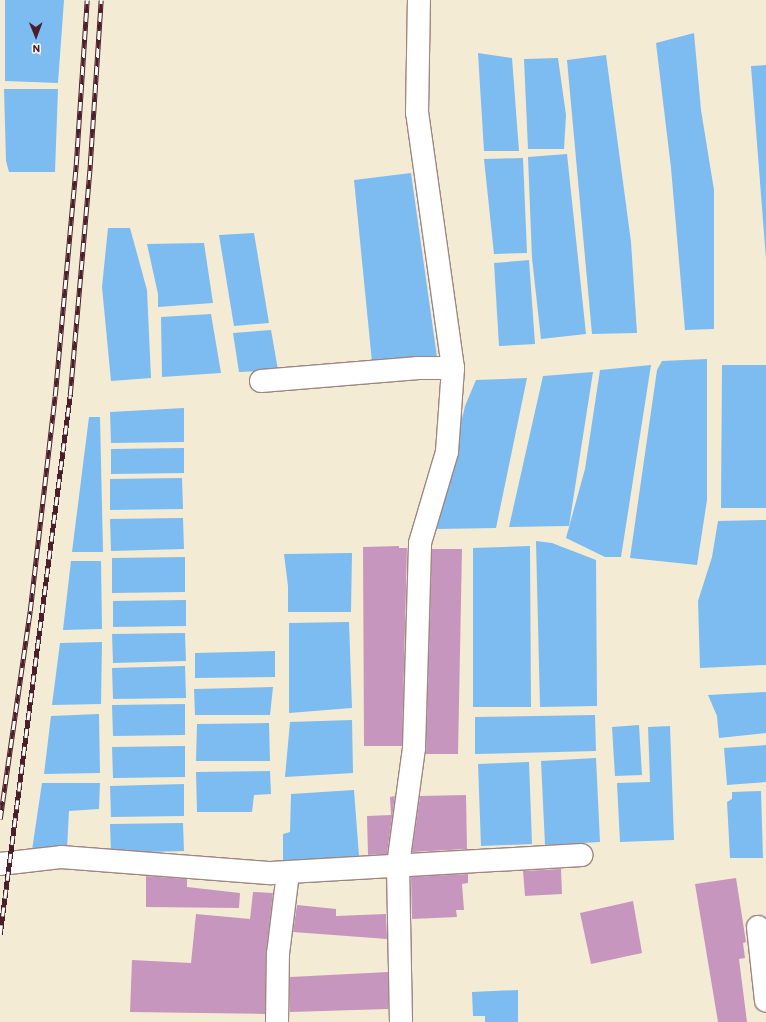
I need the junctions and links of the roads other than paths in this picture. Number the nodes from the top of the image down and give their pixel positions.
1 (420, 0) edge
2 (453, 368) junction
3 (261, 382) dead end
4 (581, 855) dead end
5 (0, 864) edge
6 (398, 865) junction
7 (288, 872) junction
8 (758, 927) dead end
9 (766, 1001) edge
10 (277, 1022) edge
11 (401, 1022) edge

1 - 2 street
2 - 3 street
2 - 6 street
4 - 6 street
5 - 7 street
6 - 7 street
6 - 11 street
7 - 10 street
8 - 9 street

